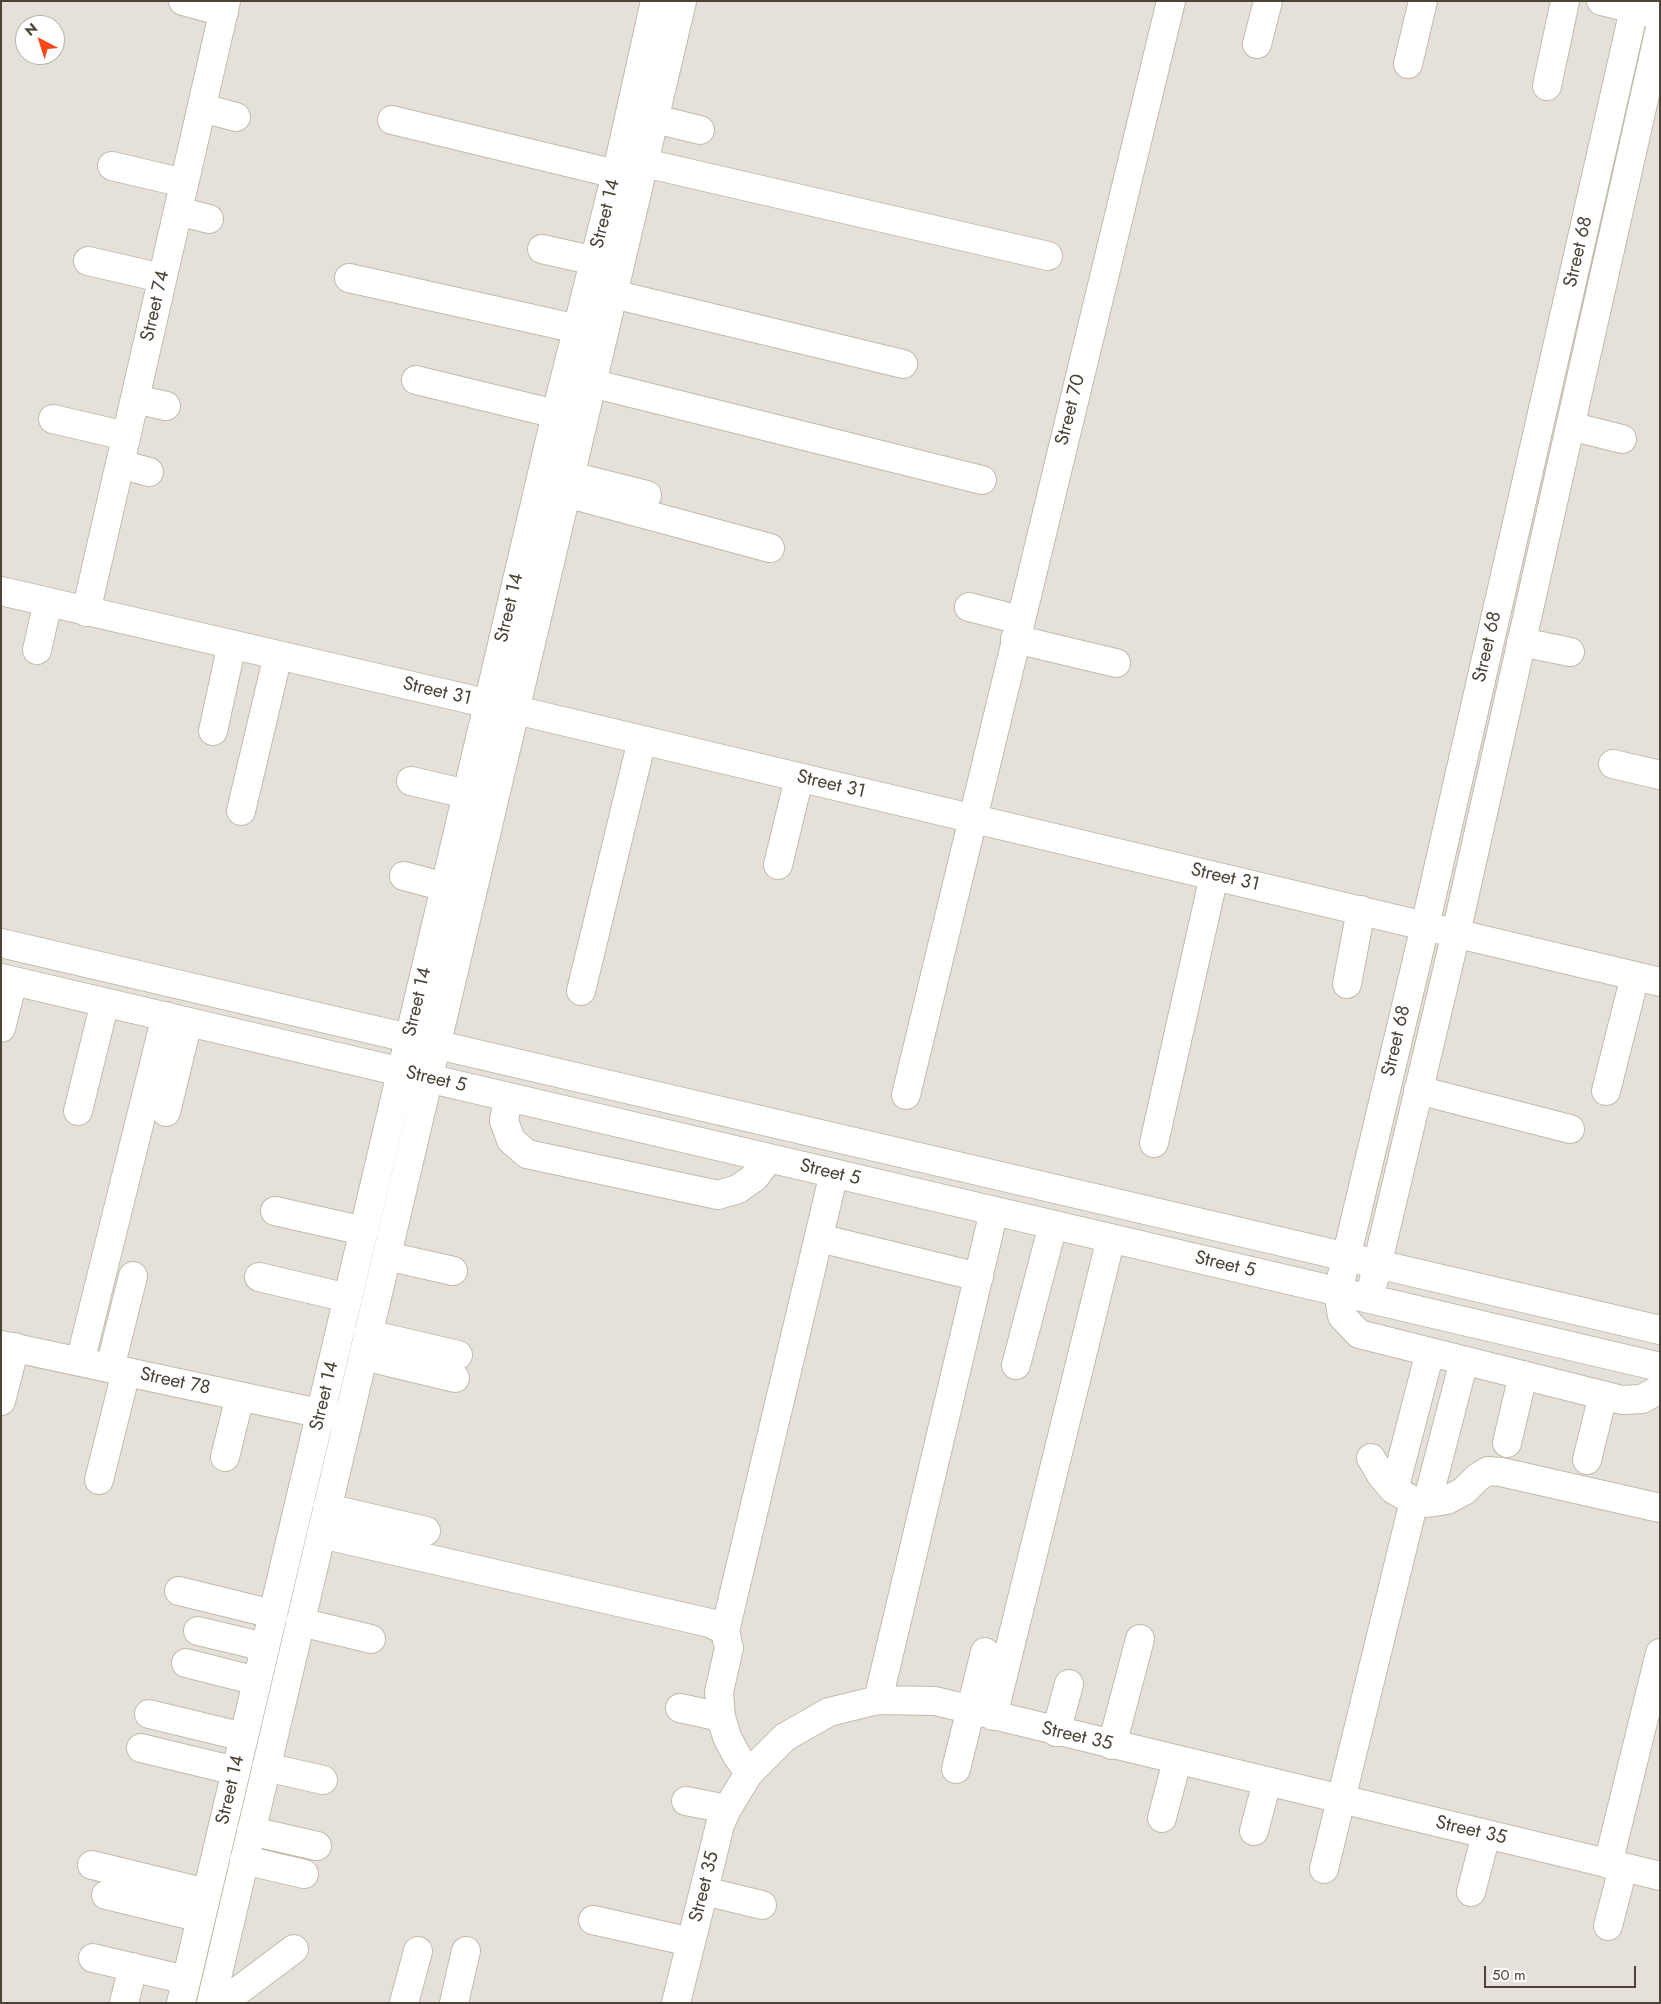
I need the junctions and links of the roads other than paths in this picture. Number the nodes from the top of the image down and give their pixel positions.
1 (183, 1) edge
2 (655, 1) edge
3 (682, 1) edge
4 (1170, 1) edge
5 (1268, 1) edge
6 (1423, 1) edge
7 (1564, 1) edge
8 (1601, 1) edge
9 (225, 6) edge
10 (1643, 8) edge
11 (1660, 28) edge
12 (1256, 44) dead end
13 (1408, 64) dead end
14 (1547, 86) dead end
15 (202, 108) junction
16 (236, 117) dead end
17 (655, 119) junction
18 (392, 120) dead end
19 (700, 130) dead end
20 (627, 165) junction
21 (112, 166) dead end
22 (184, 182) junction
23 (178, 211) junction
24 (210, 219) dead end
25 (542, 249) dead end
26 (1048, 256) dead end
27 (88, 261) dead end
28 (595, 262) junction
29 (162, 278) junction
30 (349, 278) dead end
31 (613, 294) junction
32 (578, 330) junction
33 (903, 364) dead end
34 (416, 380) dead end
35 (591, 383) junction
36 (135, 399) junction
37 (166, 406) dead end
38 (556, 414) junction
39 (53, 419) dead end
40 (1570, 426) junction
41 (126, 436) junction
42 (1622, 439) dead end
43 (120, 464) junction
44 (149, 472) dead end
45 (982, 480) dead end
46 (568, 484) junction
47 (647, 494) dead end
48 (770, 548) dead end
49 (1, 591) edge
50 (48, 602) junction
51 (969, 607) dead end
52 (86, 612) junction
53 (1017, 630) junction
54 (1521, 642) junction
55 (232, 644) junction
56 (37, 650) dead end
57 (1570, 652) dead end
58 (278, 655) junction
59 (1116, 663) dead end
60 (488, 704) junction
61 (516, 710) junction
62 (213, 731) dead end
63 (642, 740) junction
64 (1613, 764) dead end
65 (1660, 775) edge
66 (799, 778) junction
67 (411, 781) dead end
68 (468, 794) junction
69 (241, 811) dead end
70 (972, 819) junction
71 (778, 865) dead end
72 (404, 876) dead end
73 (1214, 876) junction
74 (445, 887) junction
75 (1360, 910) junction
76 (1425, 926) junction
77 (1456, 933) junction
78 (1, 943) edge
79 (7, 979) edge
80 (1647, 979) edge
81 (1347, 984) dead end
82 (582, 991) dead end
83 (105, 1002) junction
84 (177, 1019) junction
85 (1, 1028) edge
86 (410, 1038) junction
87 (437, 1044) junction
88 (402, 1072) junction
89 (429, 1078) junction
90 (1418, 1090) junction
91 (1606, 1091) dead end
92 (906, 1096) dead end
93 (508, 1097) junction
94 (78, 1111) dead end
95 (166, 1112) dead end
96 (1570, 1129) dead end
97 (1154, 1142) dead end
98 (769, 1158) junction
99 (834, 1173) junction
100 (275, 1211) dead end
101 (994, 1211) junction
102 (1053, 1225) junction
103 (364, 1231) junction
104 (819, 1238) junction
105 (1111, 1238) junction
106 (387, 1256) junction
107 (1345, 1258) junction
108 (1377, 1264) junction
109 (453, 1271) dead end
110 (133, 1276) dead end
111 (258, 1277) dead end
112 (979, 1277) junction
113 (1338, 1292) junction
114 (348, 1298) junction
115 (1369, 1299) junction
116 (1660, 1330) edge
117 (366, 1345) junction
118 (8, 1346) edge
119 (1430, 1352) junction
120 (1464, 1361) junction
121 (80, 1362) junction
122 (1016, 1364) dead end
123 (456, 1366) dead end
124 (1660, 1367) edge
125 (127, 1372) junction
126 (1523, 1375) junction
127 (1660, 1389) edge
128 (1603, 1395) junction
129 (240, 1396) junction
130 (1, 1401) edge
131 (321, 1413) junction
132 (348, 1419) junction
133 (1507, 1443) dead end
134 (225, 1457) dead end
135 (1372, 1458) dead end
136 (1587, 1460) dead end
137 (109, 1481) dead end
138 (1412, 1498) junction
139 (1660, 1508) edge
140 (324, 1521) junction
141 (426, 1531) dead end
142 (179, 1591) dead end
143 (273, 1614) junction
144 (300, 1622) junction
145 (198, 1631) dead end
146 (725, 1631) junction
147 (371, 1639) dead end
148 (1140, 1639) dead end
149 (265, 1647) junction
150 (985, 1652) dead end
151 (1660, 1653) edge
152 (186, 1663) dead end
153 (257, 1681) junction
154 (1069, 1684) dead end
155 (878, 1700) junction
156 (680, 1708) dead end
157 (982, 1713) junction
158 (150, 1714) dead end
159 (721, 1717) junction
160 (1056, 1732) junction
161 (244, 1737) junction
162 (1112, 1745) junction
163 (141, 1748) dead end
164 (1184, 1762) junction
165 (266, 1767) junction
166 (956, 1769) dead end
167 (236, 1770) junction
168 (749, 1773) junction
169 (323, 1780) dead end
170 (1267, 1782) junction
171 (1341, 1800) junction
172 (686, 1801) dead end
173 (727, 1809) junction
174 (1170, 1820) dead end
175 (251, 1831) junction
176 (1254, 1831) dead end
177 (1486, 1835) junction
178 (317, 1846) dead end
179 (244, 1860) junction
180 (92, 1865) dead end
181 (1615, 1866) junction
182 (1324, 1869) dead end
183 (304, 1874) dead end
184 (1660, 1876) edge
185 (704, 1891) junction
186 (1471, 1892) dead end
187 (106, 1895) dead end
188 (204, 1905) junction
189 (762, 1905) dead end
190 (593, 1920) dead end
191 (1608, 1926) dead end
192 (691, 1942) junction
193 (294, 1949) dead end
194 (418, 1950) dead end
195 (466, 1951) dead end
196 (92, 1958) dead end
197 (133, 1967) junction
198 (183, 1992) edge
199 (124, 2003) edge
200 (210, 2003) edge
201 (222, 2003) edge
202 (404, 2003) edge
203 (454, 2003) edge
204 (676, 2003) edge

1 - 9 street
2 - 20 street, Street 14
3 - 17 street, Street 14
4 - 53 street, Street 70
5 - 12 street
6 - 13 street
7 - 14 street
8 - 10 street
9 - 15 street, Street 74
10 - 76 street, Street 68
11 - 40 street, Street 68
15 - 16 street
15 - 22 street, Street 74
17 - 19 street
17 - 20 street, Street 14
18 - 20 street
20 - 26 street
20 - 28 street, Street 14
20 - 31 street, Street 14
21 - 22 street
22 - 23 street, Street 74
23 - 24 street
23 - 29 street, Street 74
25 - 28 street
27 - 29 street
28 - 32 street, Street 14
29 - 36 street, Street 74
30 - 32 street
31 - 33 street
31 - 35 street, Street 14
32 - 38 street, Street 14
34 - 38 street
35 - 45 street
35 - 46 street, Street 14
36 - 37 street
36 - 41 street, Street 74
38 - 60 street, Street 14
39 - 41 street
40 - 42 street
40 - 54 street, Street 68
41 - 43 street, Street 74
43 - 44 street
43 - 52 street, Street 74
46 - 47 street
46 - 48 street
46 - 61 street, Street 14
49 - 50 street, Street 31
50 - 52 street, Street 31
50 - 56 street
51 - 53 street
52 - 55 street, Street 31
53 - 59 street
53 - 70 street, Street 70
54 - 57 street
54 - 77 street, Street 68
55 - 58 street, Street 31
55 - 62 street
58 - 60 street, Street 31
58 - 69 street
60 - 61 street, Street 31
60 - 68 street, Street 14
61 - 63 street, Street 31
61 - 87 street, Street 14
63 - 66 street, Street 31
63 - 82 street
64 - 65 street
66 - 70 street, Street 31
66 - 71 street
67 - 68 street
68 - 74 street, Street 14
70 - 73 street, Street 31
70 - 92 street, Street 70
72 - 74 street
73 - 75 street, Street 31
73 - 97 street
74 - 86 street, Street 14
75 - 76 street, Street 31
75 - 81 street
76 - 77 street, Street 31
76 - 107 street, Street 68
77 - 80 street, Street 31
77 - 90 street, Street 68
78 - 86 street, Street 5
79 - 83 street, Street 5
79 - 85 street
80 - 91 street
83 - 84 street, Street 5
83 - 94 street
84 - 88 street, Street 5
84 - 95 street
84 - 121 street
86 - 87 street, Street 5
86 - 88 street, Street 14
87 - 89 street, Street 14
87 - 107 street, Street 5
88 - 89 street, Street 5
88 - 103 street, Street 14
89 - 93 street, Street 5
89 - 106 street, Street 14
90 - 96 street
90 - 108 street, Street 68
93 - 98 street, Street 5
93 - 98 street
98 - 99 street, Street 5
99 - 101 street, Street 5
99 - 104 street
100 - 103 street
101 - 102 street, Street 5
101 - 112 street
102 - 105 street, Street 5
102 - 122 street
103 - 114 street, Street 14
104 - 112 street
104 - 146 street
105 - 113 street, Street 5
105 - 157 street
106 - 109 street
106 - 117 street, Street 14
107 - 108 street, Street 5
107 - 113 street, Street 68
108 - 115 street, Street 68
108 - 116 street, Street 5
110 - 125 street
111 - 114 street
112 - 155 street
113 - 115 street, Street 5
113 - 119 street
114 - 131 street, Street 14
115 - 124 street, Street 5
117 - 123 street
117 - 132 street, Street 14
118 - 121 street, Street 78
118 - 130 street
119 - 120 street
119 - 138 street
120 - 126 street
120 - 138 street
121 - 125 street, Street 78
125 - 129 street, Street 78
125 - 137 street
126 - 128 street
126 - 133 street
127 - 128 street
128 - 136 street
129 - 131 street, Street 78
129 - 134 street
131 - 132 street, Street 78
131 - 143 street, Street 14
132 - 140 street, Street 14
135 - 138 street
138 - 139 street
138 - 171 street
140 - 141 street
140 - 144 street, Street 14
140 - 146 street
142 - 143 street
143 - 149 street, Street 14
144 - 147 street
144 - 165 street, Street 14
145 - 149 street
146 - 159 street
148 - 162 street
149 - 153 street, Street 14
150 - 157 street
151 - 181 street
152 - 153 street
153 - 161 street, Street 14
154 - 160 street
155 - 157 street, Street 35
155 - 168 street, Street 35
156 - 159 street
157 - 160 street, Street 35
157 - 166 street
158 - 161 street
159 - 168 street
160 - 162 street, Street 35
161 - 167 street, Street 14
162 - 164 street, Street 35
163 - 167 street
164 - 170 street, Street 35
164 - 174 street
165 - 169 street
165 - 175 street, Street 14
167 - 188 street, Street 14
168 - 173 street, Street 35
170 - 171 street, Street 35
170 - 176 street
171 - 177 street, Street 35
171 - 182 street
172 - 173 street
173 - 185 street, Street 35
175 - 178 street
175 - 179 street, Street 14
177 - 181 street, Street 35
177 - 186 street
179 - 183 street
179 - 200 street, Street 14
180 - 188 street
181 - 184 street, Street 35
181 - 191 street
185 - 189 street
185 - 192 street, Street 35
187 - 188 street
188 - 198 street, Street 14
190 - 192 street
192 - 204 street, Street 35
193 - 201 street
194 - 202 street
195 - 203 street
196 - 197 street
197 - 198 street
197 - 199 street

